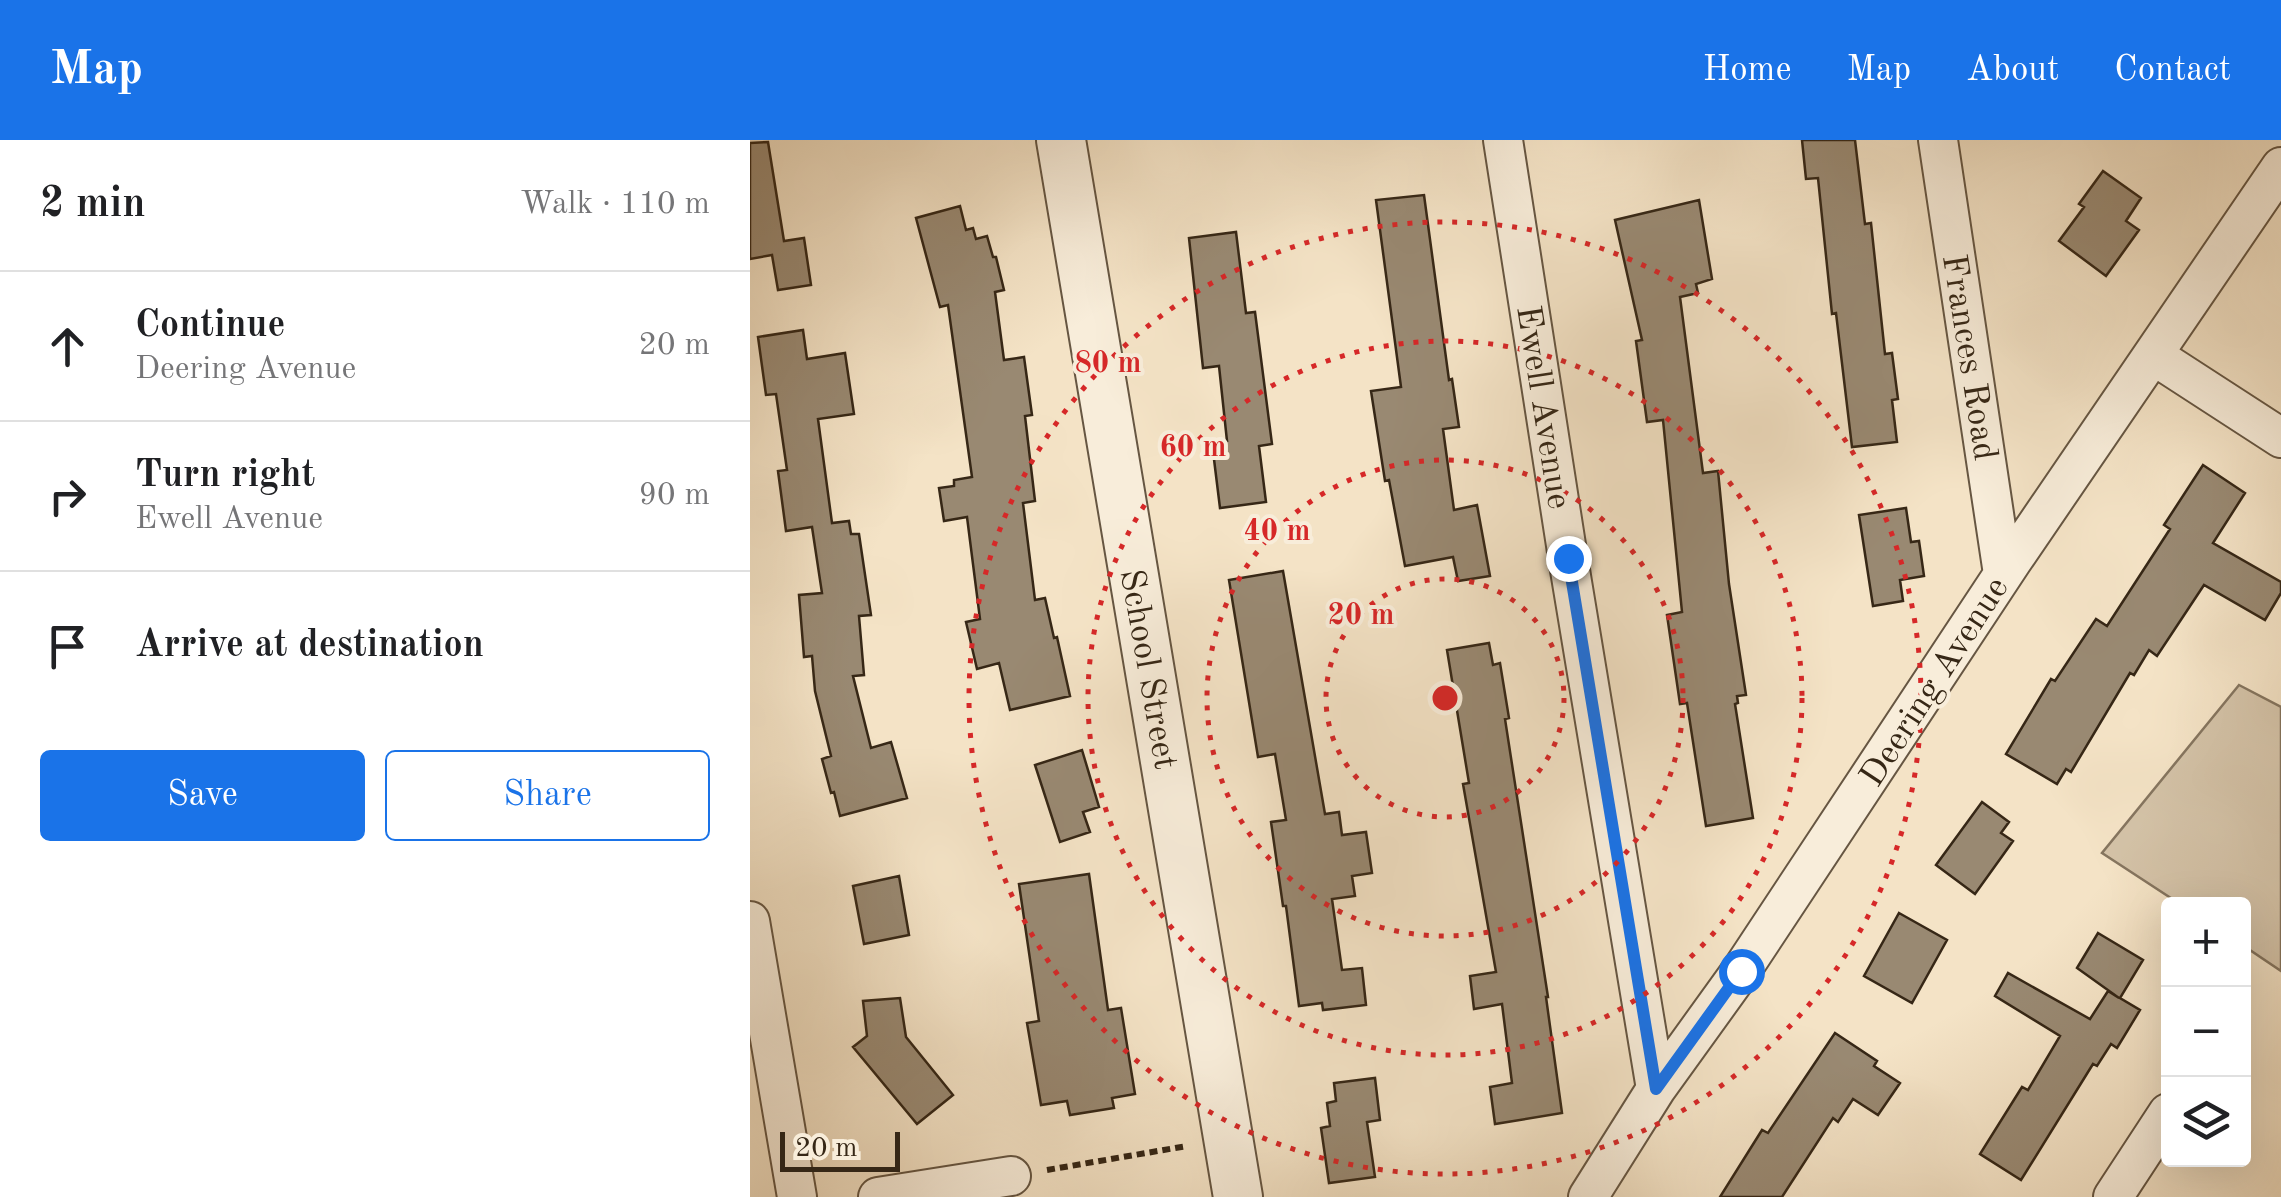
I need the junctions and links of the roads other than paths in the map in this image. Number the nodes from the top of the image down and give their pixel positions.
1 (1061, 140) edge
2 (1503, 140) edge
3 (1938, 140) edge
4 (2281, 167) edge
5 (2153, 354) junction
6 (2281, 438) edge
7 (2003, 574) junction
8 (750, 921) edge
9 (1656, 1089) junction
10 (2161, 1123) edge
11 (1011, 1176) road end
12 (797, 1197) edge
13 (878, 1197) edge
14 (1238, 1197) edge
15 (1588, 1197) edge
16 (2113, 1197) edge

1 - 14 street, School Street
2 - 9 street, Ewell Avenue
3 - 7 street, Frances Road
4 - 5 street, Deering Avenue
5 - 6 street
5 - 7 street, Deering Avenue
7 - 9 street, Deering Avenue
8 - 12 street
9 - 15 street, Deering Avenue
10 - 16 street
11 - 13 street

